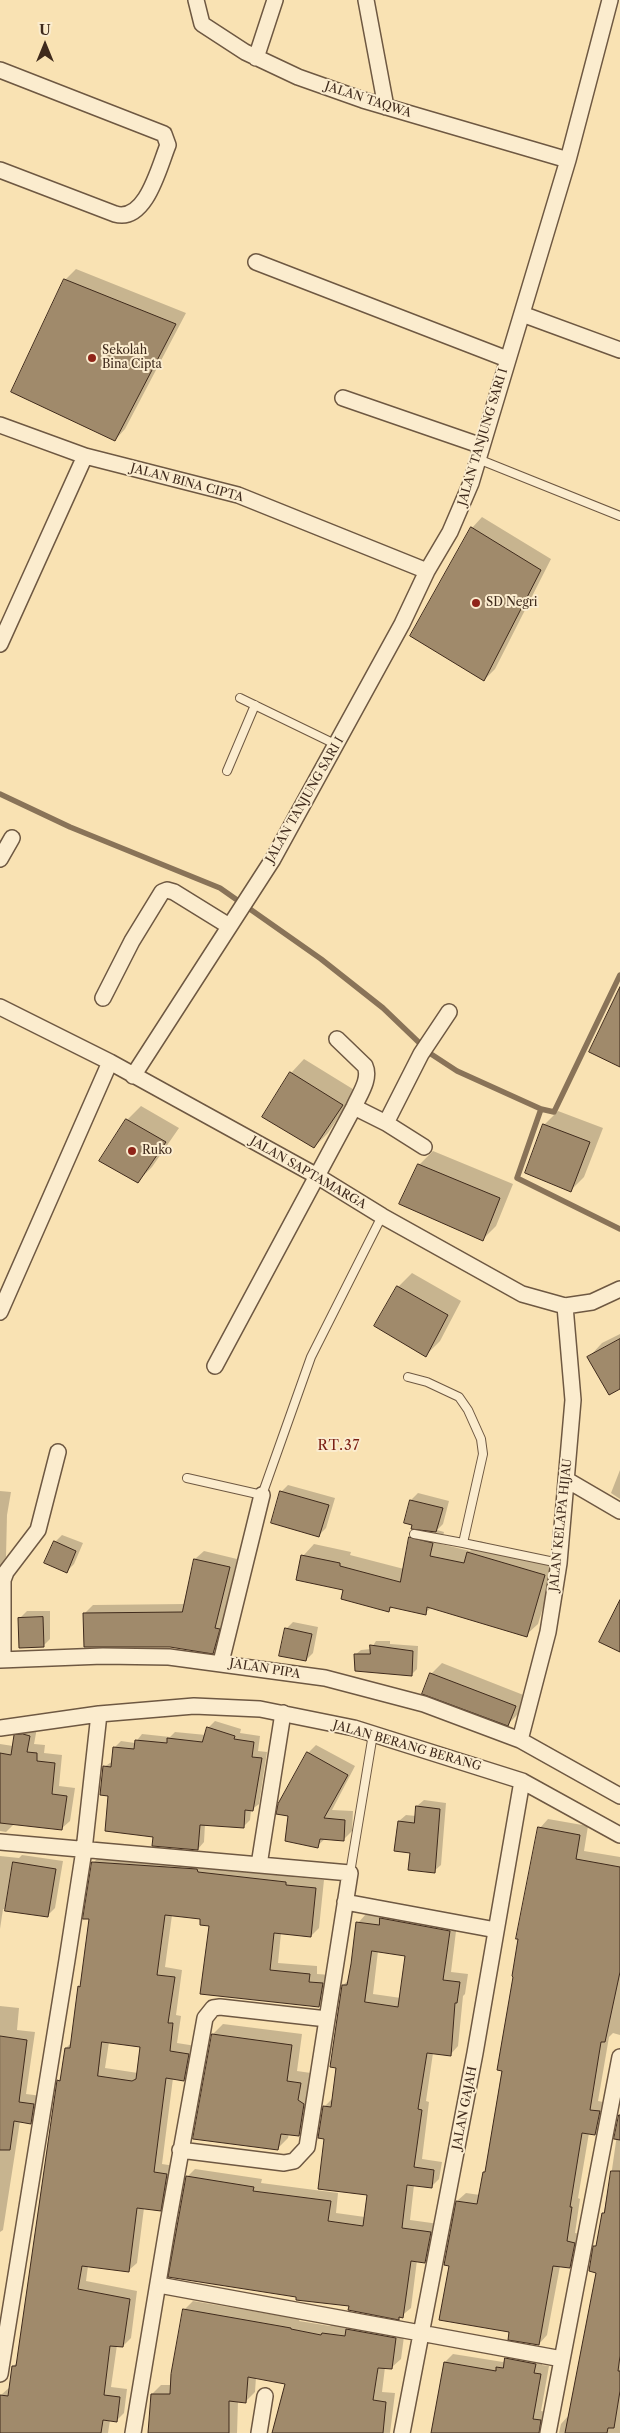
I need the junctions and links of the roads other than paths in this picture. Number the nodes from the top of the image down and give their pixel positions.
1 (196, 0) edge
2 (275, 0) edge
3 (366, 0) edge
4 (610, 0) edge
5 (256, 58) junction
6 (0, 70) edge
7 (386, 107) junction
8 (568, 160) junction
9 (0, 170) edge
10 (256, 262) dead end
11 (522, 314) junction
12 (620, 350) edge
13 (507, 359) junction
14 (343, 398) dead end
15 (0, 425) edge
16 (480, 453) junction
17 (85, 456) junction
18 (620, 516) edge
19 (427, 571) junction
20 (0, 644) edge
21 (240, 698) dead end
22 (255, 705) junction
23 (337, 745) junction
24 (227, 771) dead end
25 (12, 838) dead end
26 (0, 859) edge
27 (233, 920) junction
28 (103, 998) dead end
29 (449, 1012) dead end
30 (2, 1014) edge
31 (337, 1039) dead end
32 (110, 1062) junction
33 (133, 1076) junction
34 (354, 1107) junction
35 (386, 1123) junction
36 (424, 1146) dead end
37 (317, 1176) junction
38 (382, 1216) junction
39 (620, 1289) edge
40 (565, 1306) junction
41 (0, 1312) edge
42 (215, 1366) dead end
43 (408, 1377) dead end
44 (58, 1452) dead end
45 (187, 1478) dead end
46 (567, 1480) junction
47 (262, 1495) junction
48 (620, 1511) edge
49 (414, 1534) dead end
50 (463, 1543) junction
51 (559, 1563) junction
52 (1, 1660) edge
53 (221, 1662) junction
54 (283, 1713) junction
55 (99, 1714) junction
56 (0, 1728) edge
57 (373, 1734) junction
58 (520, 1740) junction
59 (522, 1781) junction
60 (620, 1796) edge
61 (620, 1835) edge
62 (0, 1842) edge
63 (84, 1850) junction
64 (259, 1865) junction
65 (350, 1873) junction
66 (345, 1902) junction
67 (496, 1930) junction
68 (327, 2019) junction
69 (620, 2057) edge
70 (180, 2150) junction
71 (159, 2285) junction
72 (422, 2334) junction
73 (562, 2359) junction
74 (0, 2374) edge
75 (265, 2396) dead end
76 (133, 2433) edge
77 (259, 2433) edge
78 (402, 2433) edge
79 (548, 2433) edge

1 - 5 street, JALAN TAQWA
2 - 5 street
3 - 7 street
4 - 8 street, JALAN TANJUNG SARI I
5 - 7 street, JALAN TAQWA
6 - 9 street
7 - 8 street, JALAN TAQWA
8 - 11 street, JALAN TANJUNG SARI I
10 - 13 street
11 - 12 street
11 - 13 street, JALAN TANJUNG SARI I
13 - 16 street, JALAN TANJUNG SARI I
14 - 16 street
15 - 17 street, JALAN BINA CIPTA
16 - 18 lane
16 - 19 street, JALAN TANJUNG SARI I
17 - 19 street, JALAN BINA CIPTA
17 - 20 street
19 - 23 street, JALAN TANJUNG SARI I
21 - 22 lane
22 - 23 lane
22 - 24 lane
23 - 27 street, JALAN TANJUNG SARI I
25 - 26 street
27 - 28 street
27 - 33 street
29 - 35 street
30 - 32 street, JALAN SAPTAMARGA
31 - 34 street
32 - 33 street, JALAN SAPTAMARGA
32 - 41 street
33 - 37 street, JALAN SAPTAMARGA
34 - 35 street
34 - 37 street
35 - 36 street
37 - 38 street, JALAN SAPTAMARGA
37 - 42 street
38 - 40 street, JALAN SAPTAMARGA
38 - 47 lane
39 - 40 street, JALAN SAPTAMARGA
40 - 46 street, JALAN KELAPA HIJAU
43 - 50 lane
44 - 52 street
45 - 47 lane
46 - 48 street
46 - 51 street, JALAN KELAPA HIJAU
47 - 53 street
49 - 50 lane
50 - 51 lane
51 - 58 street, JALAN KELAPA HIJAU
52 - 53 street, JALAN PIPA
53 - 58 street, JALAN PIPA
54 - 55 street, JALAN BERANG BERANG
54 - 57 street, JALAN BERANG BERANG
54 - 64 street
55 - 56 street, JALAN BERANG BERANG
55 - 63 street
57 - 59 street, JALAN BERANG BERANG
57 - 65 lane
58 - 60 street, JALAN PIPA
59 - 61 street, JALAN BERANG BERANG
59 - 67 street, JALAN GAJAH
62 - 63 street
63 - 64 street
63 - 74 street
64 - 65 street
65 - 66 street
66 - 67 street
66 - 68 street
67 - 72 street, JALAN GAJAH
68 - 70 street
68 - 70 street
69 - 73 street
70 - 71 street
71 - 72 street
71 - 76 street
72 - 73 street
72 - 78 street, JALAN GAJAH
73 - 79 street
75 - 77 street

